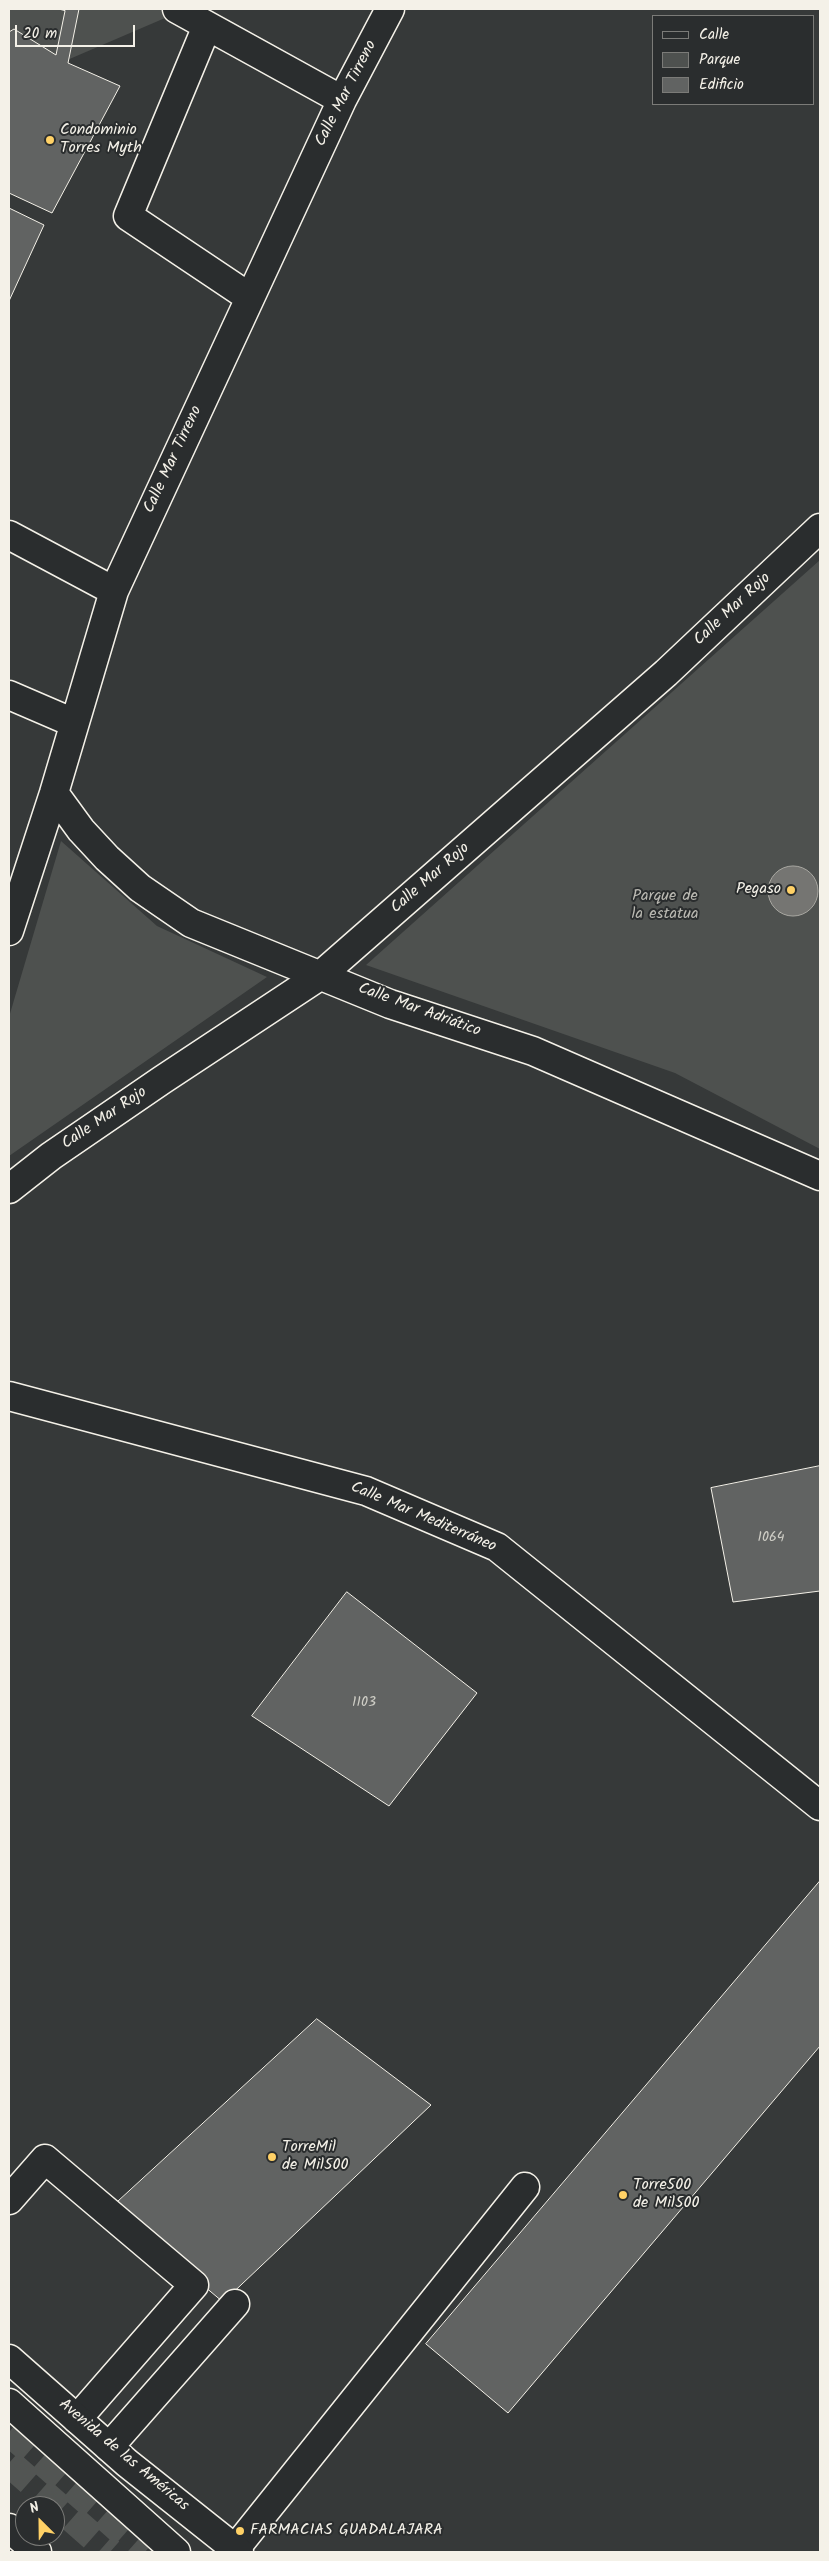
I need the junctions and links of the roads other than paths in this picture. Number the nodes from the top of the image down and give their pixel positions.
1 (177, 9) edge
2 (390, 9) edge
3 (207, 26) junction
4 (342, 100) junction
5 (248, 297) junction
6 (820, 528) edge
7 (9, 535) edge
8 (114, 591) junction
9 (9, 695) edge
10 (74, 723) junction
11 (54, 793) junction
12 (9, 931) edge
13 (322, 975) junction
14 (820, 1176) edge
15 (9, 1189) edge
16 (9, 1396) edge
17 (820, 1806) edge
18 (525, 2187) dead end
19 (9, 2200) edge
20 (235, 2304) dead end
21 (9, 2359) edge
22 (9, 2404) edge
23 (77, 2419) junction
24 (109, 2447) junction
25 (9, 2528) edge
26 (237, 2551) edge
27 (37, 2552) edge
28 (176, 2552) edge

1 - 3 street
2 - 4 street, Calle Mar Tirreno
3 - 4 street
3 - 5 street
4 - 5 street, Calle Mar Tirreno
5 - 8 street, Calle Mar Tirreno
6 - 13 street, Calle Mar Rojo
7 - 8 street
8 - 10 street, Calle Mar Tirreno
9 - 10 street
10 - 11 street, Calle Mar Tirreno
11 - 12 street, Calle Mar Tirreno
11 - 13 street, Calle Mar Adriático
13 - 14 street, Calle Mar Adriático
13 - 15 street, Calle Mar Rojo
16 - 17 street, Calle Mar Mediterráneo
18 - 26 street
19 - 23 street
20 - 24 street
21 - 23 street, Avenida de las Américas
22 - 28 street
23 - 24 street, Avenida de las Américas
24 - 26 street, Avenida de las Américas
25 - 27 street

